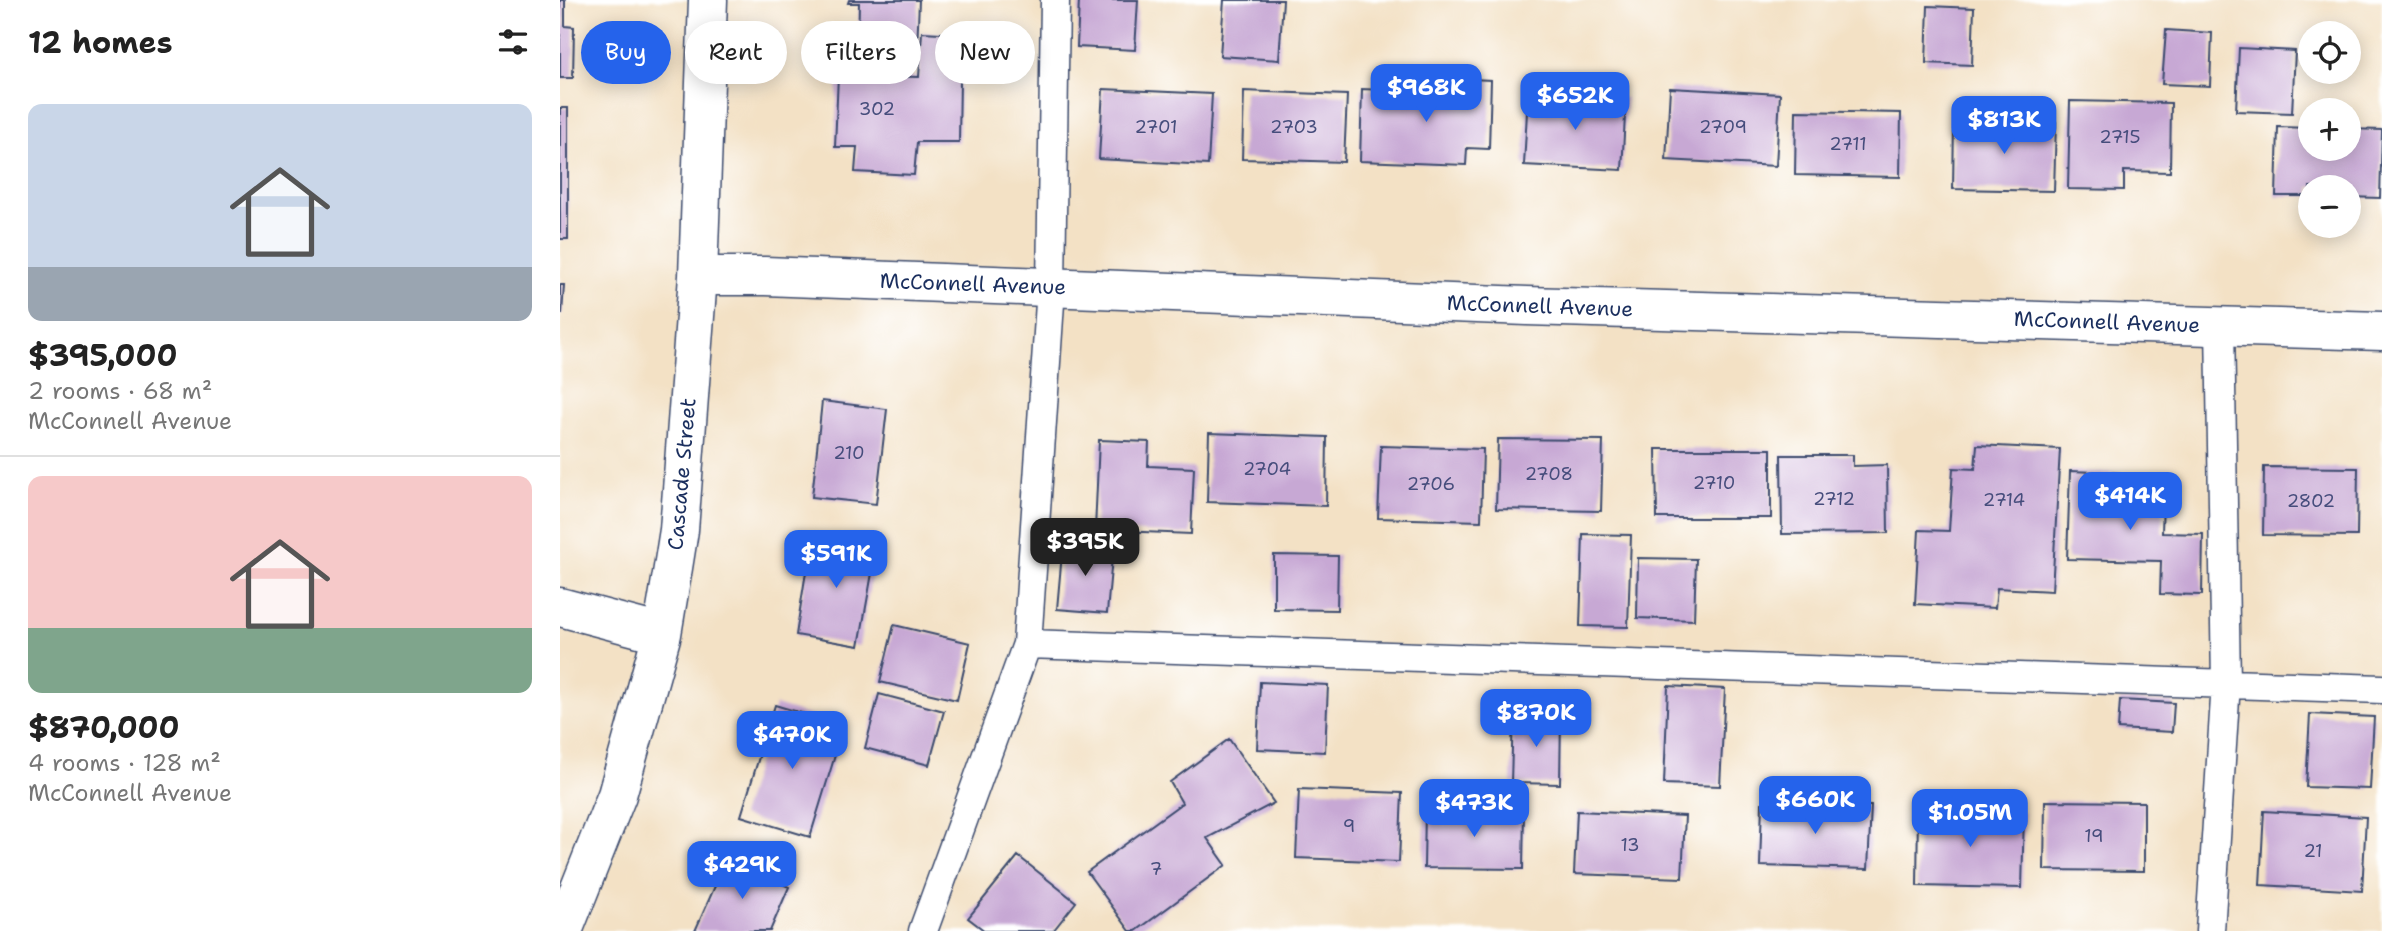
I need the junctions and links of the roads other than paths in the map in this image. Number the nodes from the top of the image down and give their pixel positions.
1 (708, 0) edge
2 (1055, 0) edge
3 (698, 276) junction
4 (1051, 288) junction
5 (2220, 326) junction
6 (2382, 331) edge
7 (560, 607) edge
8 (662, 634) junction
9 (1027, 644) junction
10 (2226, 683) junction
11 (2382, 689) edge
12 (563, 931) edge
13 (923, 931) edge
14 (2210, 931) edge

1 - 3 street, Cascade Street
2 - 4 lane
3 - 4 street, McConnell Avenue
3 - 8 street, Cascade Street
4 - 5 street, McConnell Avenue
4 - 9 lane
5 - 6 street, McConnell Avenue
5 - 10 lane
7 - 8 street
8 - 12 street, Cascade Street
9 - 10 lane
9 - 13 lane
10 - 11 lane
10 - 14 lane

